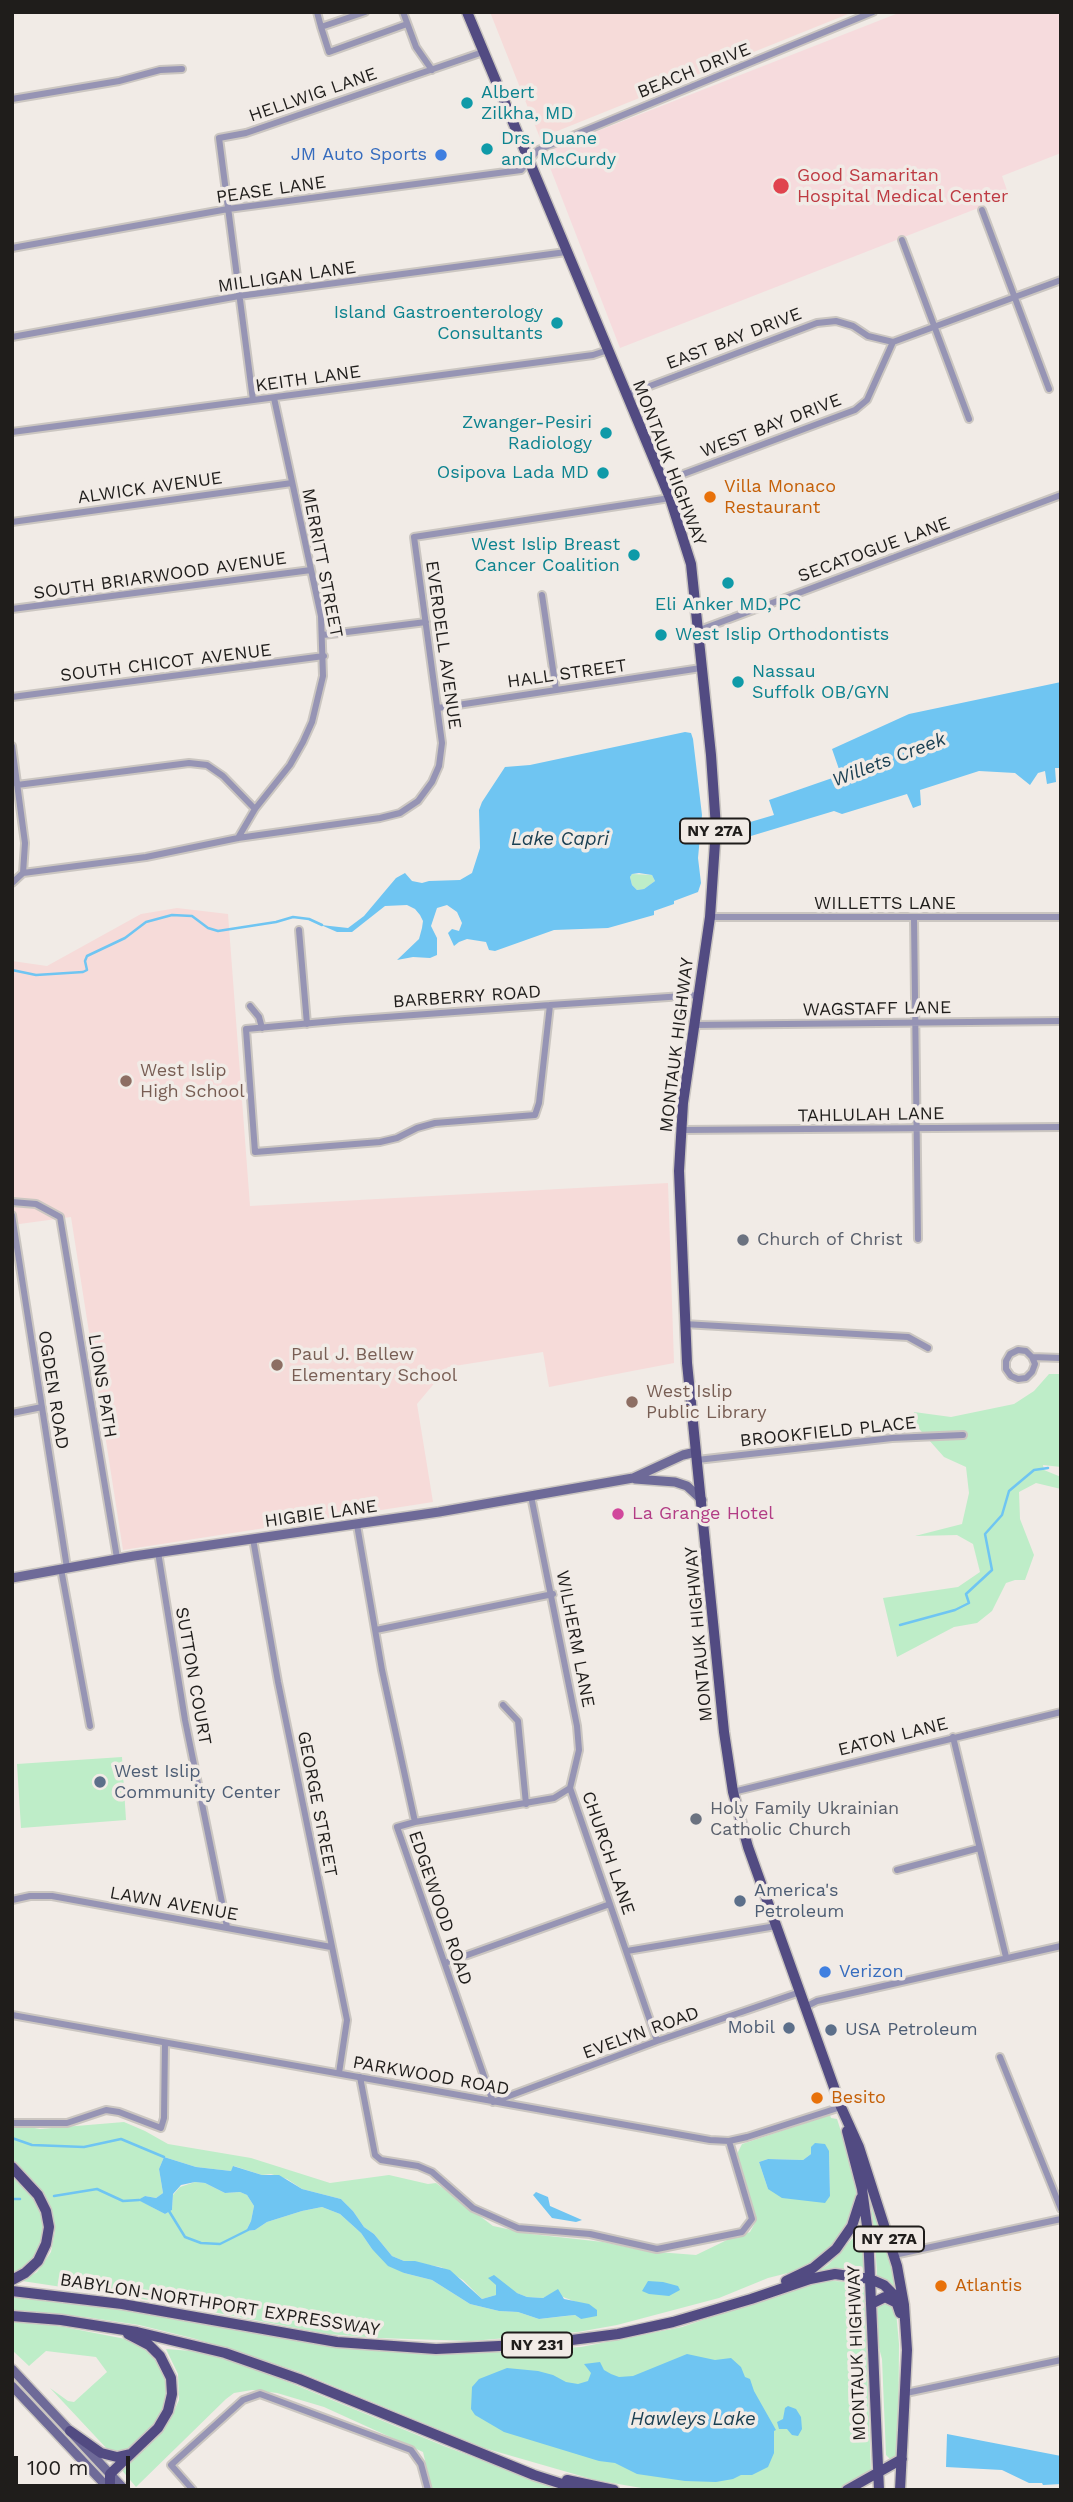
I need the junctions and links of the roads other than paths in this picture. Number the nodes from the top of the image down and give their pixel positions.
1 (317, 12) edge
2 (365, 12) edge
3 (403, 12) edge
4 (467, 12) edge
5 (873, 12) edge
6 (407, 23) junction
7 (321, 27) junction
8 (483, 52) junction
9 (182, 69) dead end
10 (432, 70) junction
11 (12, 99) edge
12 (529, 159) junction
13 (228, 209) junction
14 (982, 210) dead end
15 (902, 240) dead end
16 (12, 248) edge
17 (566, 252) junction
18 (1061, 280) edge
19 (239, 296) junction
20 (1015, 298) junction
21 (935, 328) junction
22 (12, 337) edge
23 (893, 342) junction
24 (608, 350) junction
25 (1049, 389) dead end
26 (626, 396) junction
27 (274, 398) junction
28 (253, 400) junction
29 (969, 419) dead end
30 (12, 432) edge
31 (662, 482) junction
32 (292, 484) junction
33 (1061, 495) edge
34 (670, 498) junction
35 (12, 522) edge
36 (311, 570) junction
37 (542, 594) dead end
38 (12, 609) edge
39 (426, 622) junction
40 (697, 631) junction
41 (323, 635) junction
42 (324, 656) junction
43 (701, 668) junction
44 (556, 690) junction
45 (12, 696) edge
46 (438, 708) junction
47 (12, 746) edge
48 (18, 785) junction
49 (255, 809) junction
50 (238, 838) junction
51 (23, 873) junction
52 (12, 883) edge
53 (710, 917) junction
54 (1061, 917) edge
55 (914, 918) junction
56 (299, 930) dead end
57 (698, 995) junction
58 (550, 1005) junction
59 (250, 1006) dead end
60 (1061, 1021) edge
61 (915, 1022) junction
62 (307, 1024) junction
63 (694, 1024) junction
64 (262, 1028) junction
65 (1061, 1127) edge
66 (917, 1128) junction
67 (681, 1130) junction
68 (12, 1202) edge
69 (12, 1215) edge
70 (918, 1239) dead end
71 (684, 1324) junction
72 (928, 1348) dead end
73 (1032, 1357) junction
74 (1061, 1358) edge
75 (42, 1407) junction
76 (12, 1413) edge
77 (963, 1435) dead end
78 (670, 1460) junction
79 (697, 1460) junction
80 (634, 1478) junction
81 (674, 1482) junction
82 (531, 1496) junction
83 (702, 1500) junction
84 (357, 1525) junction
85 (253, 1539) junction
86 (158, 1552) junction
87 (117, 1559) junction
88 (64, 1569) junction
89 (12, 1578) edge
90 (552, 1594) junction
91 (376, 1630) junction
92 (503, 1705) dead end
93 (1061, 1712) edge
94 (90, 1726) dead end
95 (953, 1737) junction
96 (570, 1788) junction
97 (733, 1792) junction
98 (526, 1804) junction
99 (415, 1822) junction
100 (979, 1848) junction
101 (897, 1870) dead end
102 (12, 1900) edge
103 (610, 1904) junction
104 (776, 1926) junction
105 (227, 1927) junction
106 (1061, 1946) edge
107 (331, 1947) junction
108 (627, 1951) junction
109 (1006, 1957) junction
110 (445, 1963) junction
111 (800, 1992) junction
112 (805, 2007) junction
113 (12, 2015) edge
114 (657, 2041) junction
115 (165, 2043) junction
116 (1000, 2057) dead end
117 (339, 2073) junction
118 (360, 2077) junction
119 (493, 2102) junction
120 (841, 2107) junction
121 (12, 2123) edge
122 (729, 2141) junction
123 (12, 2167) edge
124 (862, 2189) junction
125 (1061, 2209) edge
126 (1061, 2219) edge
127 (894, 2255) junction
128 (870, 2279) junction
129 (12, 2280) edge
130 (12, 2291) edge
131 (871, 2304) junction
132 (898, 2304) junction
133 (714, 2309) junction
134 (13, 2316) edge
135 (114, 2328) junction
136 (907, 2333) junction
137 (1061, 2360) edge
138 (12, 2369) edge
139 (12, 2386) edge
140 (906, 2393) junction
141 (70, 2431) junction
142 (131, 2454) junction
143 (902, 2459) junction
144 (499, 2461) junction
145 (110, 2474) junction
146 (878, 2474) junction
147 (110, 2490) edge
148 (125, 2490) edge
149 (193, 2490) edge
150 (428, 2490) edge
151 (581, 2490) edge
152 (614, 2490) edge
153 (848, 2490) edge
154 (879, 2490) edge
155 (900, 2490) edge

1 - 7 street
2 - 7 street
3 - 6 street
4 - 8 main road, MONTAUK HIGHWAY / NY 27A
5 - 12 street, BEACH DRIVE
6 - 7 street
6 - 10 street
8 - 10 street, HELLWIG LANE
8 - 12 main road, MONTAUK HIGHWAY / NY 27A
9 - 11 street
10 - 13 street, HELLWIG LANE
12 - 13 street, PEASE LANE
12 - 17 main road, MONTAUK HIGHWAY / NY 27A
13 - 16 street, PEASE LANE
13 - 19 street
14 - 20 street
15 - 21 street
17 - 19 street, MILLIGAN LANE
17 - 24 main road, MONTAUK HIGHWAY / NY 27A
18 - 20 street
19 - 22 street, MILLIGAN LANE
19 - 28 street
20 - 21 street
20 - 25 street
21 - 23 street
21 - 29 street
23 - 26 street, EAST BAY DRIVE
23 - 31 street, WEST BAY DRIVE
24 - 26 main road, MONTAUK HIGHWAY / NY 27A
24 - 27 street, KEITH LANE
26 - 31 main road, MONTAUK HIGHWAY / NY 27A
27 - 28 street, KEITH LANE
27 - 32 street, MERRITT STREET
28 - 30 street, KEITH LANE
31 - 34 main road, MONTAUK HIGHWAY / NY 27A
32 - 35 street, ALWICK AVENUE
32 - 36 street, MERRITT STREET
33 - 40 street, SECATOGUE LANE
34 - 39 street, EVERDELL AVENUE
34 - 40 main road, MONTAUK HIGHWAY / NY 27A
36 - 38 street, SOUTH BRIARWOOD AVENUE
36 - 41 street, MERRITT STREET
37 - 44 street
39 - 41 street
39 - 46 street, EVERDELL AVENUE
40 - 43 main road, MONTAUK HIGHWAY / NY 27A
41 - 42 street, MERRITT STREET
42 - 45 street, SOUTH CHICOT AVENUE
42 - 49 street, MERRITT STREET
43 - 44 street, HALL STREET
43 - 53 main road, MONTAUK HIGHWAY / NY 27A
44 - 46 street, HALL STREET
46 - 50 street, EVERDELL AVENUE
47 - 48 street
48 - 49 street
48 - 51 street
49 - 50 street, MERRITT STREET
50 - 51 street, EVERDELL AVENUE
51 - 52 street
53 - 55 street, WILLETTS LANE
53 - 57 main road, MONTAUK HIGHWAY / NY 27A
54 - 55 street, WILLETTS LANE
55 - 61 street
56 - 62 street
57 - 58 street, BARBERRY ROAD
57 - 63 main road, MONTAUK HIGHWAY / NY 27A
58 - 62 street, BARBERRY ROAD
58 - 64 street
59 - 64 street
60 - 61 street, WAGSTAFF LANE
61 - 63 street, WAGSTAFF LANE
61 - 66 street
62 - 64 street, BARBERRY ROAD
63 - 67 main road, MONTAUK HIGHWAY / NY 27A
65 - 66 street, TAHLULAH LANE
66 - 67 street, TAHLULAH LANE
66 - 70 street
67 - 71 main road, MONTAUK HIGHWAY / NY 27A
68 - 87 street, LIONS PATH
69 - 75 street, OGDEN ROAD
71 - 72 street
71 - 79 main road, MONTAUK HIGHWAY / NY 27A
73 - 73 street
73 - 74 street
75 - 76 street
75 - 88 street, OGDEN ROAD
77 - 79 street, BROOKFIELD PLACE
78 - 79 main road, HIGBIE LANE
78 - 80 main road, HIGBIE LANE
78 - 81 main road
79 - 81 main road
79 - 83 main road, MONTAUK HIGHWAY / NY 27A
80 - 81 main road, HIGBIE LANE
80 - 82 main road, HIGBIE LANE
81 - 83 main road, HIGBIE LANE
82 - 84 main road, HIGBIE LANE
82 - 90 street, WILHERM LANE
83 - 97 main road, MONTAUK HIGHWAY / NY 27A
84 - 85 main road, HIGBIE LANE
84 - 91 street, EDGEWOOD ROAD
85 - 86 main road, HIGBIE LANE
85 - 107 street, GEORGE STREET
86 - 87 main road, HIGBIE LANE
86 - 105 street, SUTTON COURT
87 - 88 main road, HIGBIE LANE
88 - 89 main road, HIGBIE LANE
88 - 94 street, OGDEN ROAD
90 - 91 street
90 - 96 street, WILHERM LANE
91 - 99 street, EDGEWOOD ROAD
92 - 98 street
93 - 95 street, EATON LANE
95 - 97 street, EATON LANE
95 - 100 street
96 - 98 street, CHURCH LANE
96 - 103 street, CHURCH LANE
97 - 104 main road, MONTAUK HIGHWAY / NY 27A
98 - 99 street, CHURCH LANE
99 - 110 street, EDGEWOOD ROAD
100 - 101 street
100 - 109 street
102 - 105 street, LAWN AVENUE
103 - 108 street, CHURCH LANE
103 - 110 street
104 - 108 street
104 - 111 main road, MONTAUK HIGHWAY / NY 27A
105 - 107 street, LAWN AVENUE
106 - 109 street
107 - 117 street, GEORGE STREET
108 - 114 street, CHURCH LANE
109 - 112 street
110 - 119 street, EDGEWOOD ROAD
111 - 112 main road, MONTAUK HIGHWAY / NY 27A
111 - 114 street, EVELYN ROAD
112 - 120 main road, MONTAUK HIGHWAY / NY 27A
113 - 115 street, PARKWOOD ROAD
114 - 119 street, EVELYN ROAD
115 - 117 street, PARKWOOD ROAD
115 - 121 street
116 - 125 street
117 - 118 street, PARKWOOD ROAD
118 - 119 street, PARKWOOD ROAD
118 - 122 street
119 - 122 street, PARKWOOD ROAD
120 - 122 street, PARKWOOD ROAD
120 - 124 main road, MONTAUK HIGHWAY / NY 27A
120 - 127 main road, MONTAUK HIGHWAY / NY 27A
123 - 129 main road
124 - 128 main road, MONTAUK HIGHWAY / NY 27A
124 - 133 main road
126 - 127 street
127 - 136 main road, MONTAUK HIGHWAY / NY 27A
128 - 131 main road, MONTAUK HIGHWAY / NY 27A
128 - 132 main road
128 - 133 main road
130 - 133 main road, BABYLON-NORTHPORT EXPRESSWAY / NY 231
131 - 132 main road
131 - 146 main road, MONTAUK HIGHWAY / NY 27A
132 - 136 main road
134 - 135 main road
135 - 142 main road
135 - 144 main road
136 - 140 main road, MONTAUK HIGHWAY / NY 27A
137 - 140 street
138 - 141 main road
139 - 147 main road
140 - 143 main road, MONTAUK HIGHWAY / NY 27A
141 - 142 main road
141 - 145 main road
142 - 145 main road
143 - 146 main road
143 - 155 main road, MONTAUK HIGHWAY / NY 27A
144 - 151 main road
144 - 152 main road
145 - 147 main road
145 - 148 main road
146 - 153 main road
146 - 154 main road, NY 27A
149 - 150 street

